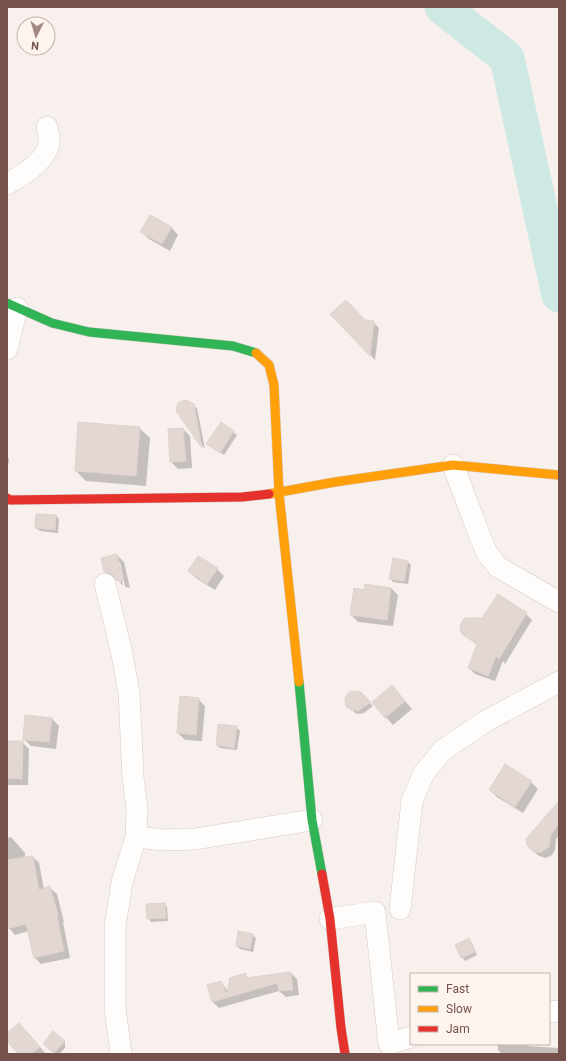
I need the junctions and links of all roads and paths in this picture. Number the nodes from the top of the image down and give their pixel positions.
1 (47, 127) dead end
2 (7, 184) edge
3 (12, 305) edge
4 (7, 349) edge
5 (453, 465) junction
6 (559, 476) edge
7 (279, 493) junction
8 (7, 498) edge
9 (105, 584) dead end
10 (559, 602) edge
11 (559, 682) edge
12 (312, 820) junction
13 (136, 837) junction
14 (400, 909) dead end
15 (330, 919) junction
16 (410, 1037) edge
17 (121, 1054) edge
18 (346, 1054) edge

1 - 2 street
3 - 4 street
3 - 7 street
5 - 6 street
5 - 7 street
5 - 10 street
7 - 8 street
7 - 12 street
9 - 13 street
11 - 14 street
12 - 13 street
12 - 15 street
13 - 17 street
15 - 16 street
15 - 18 street

